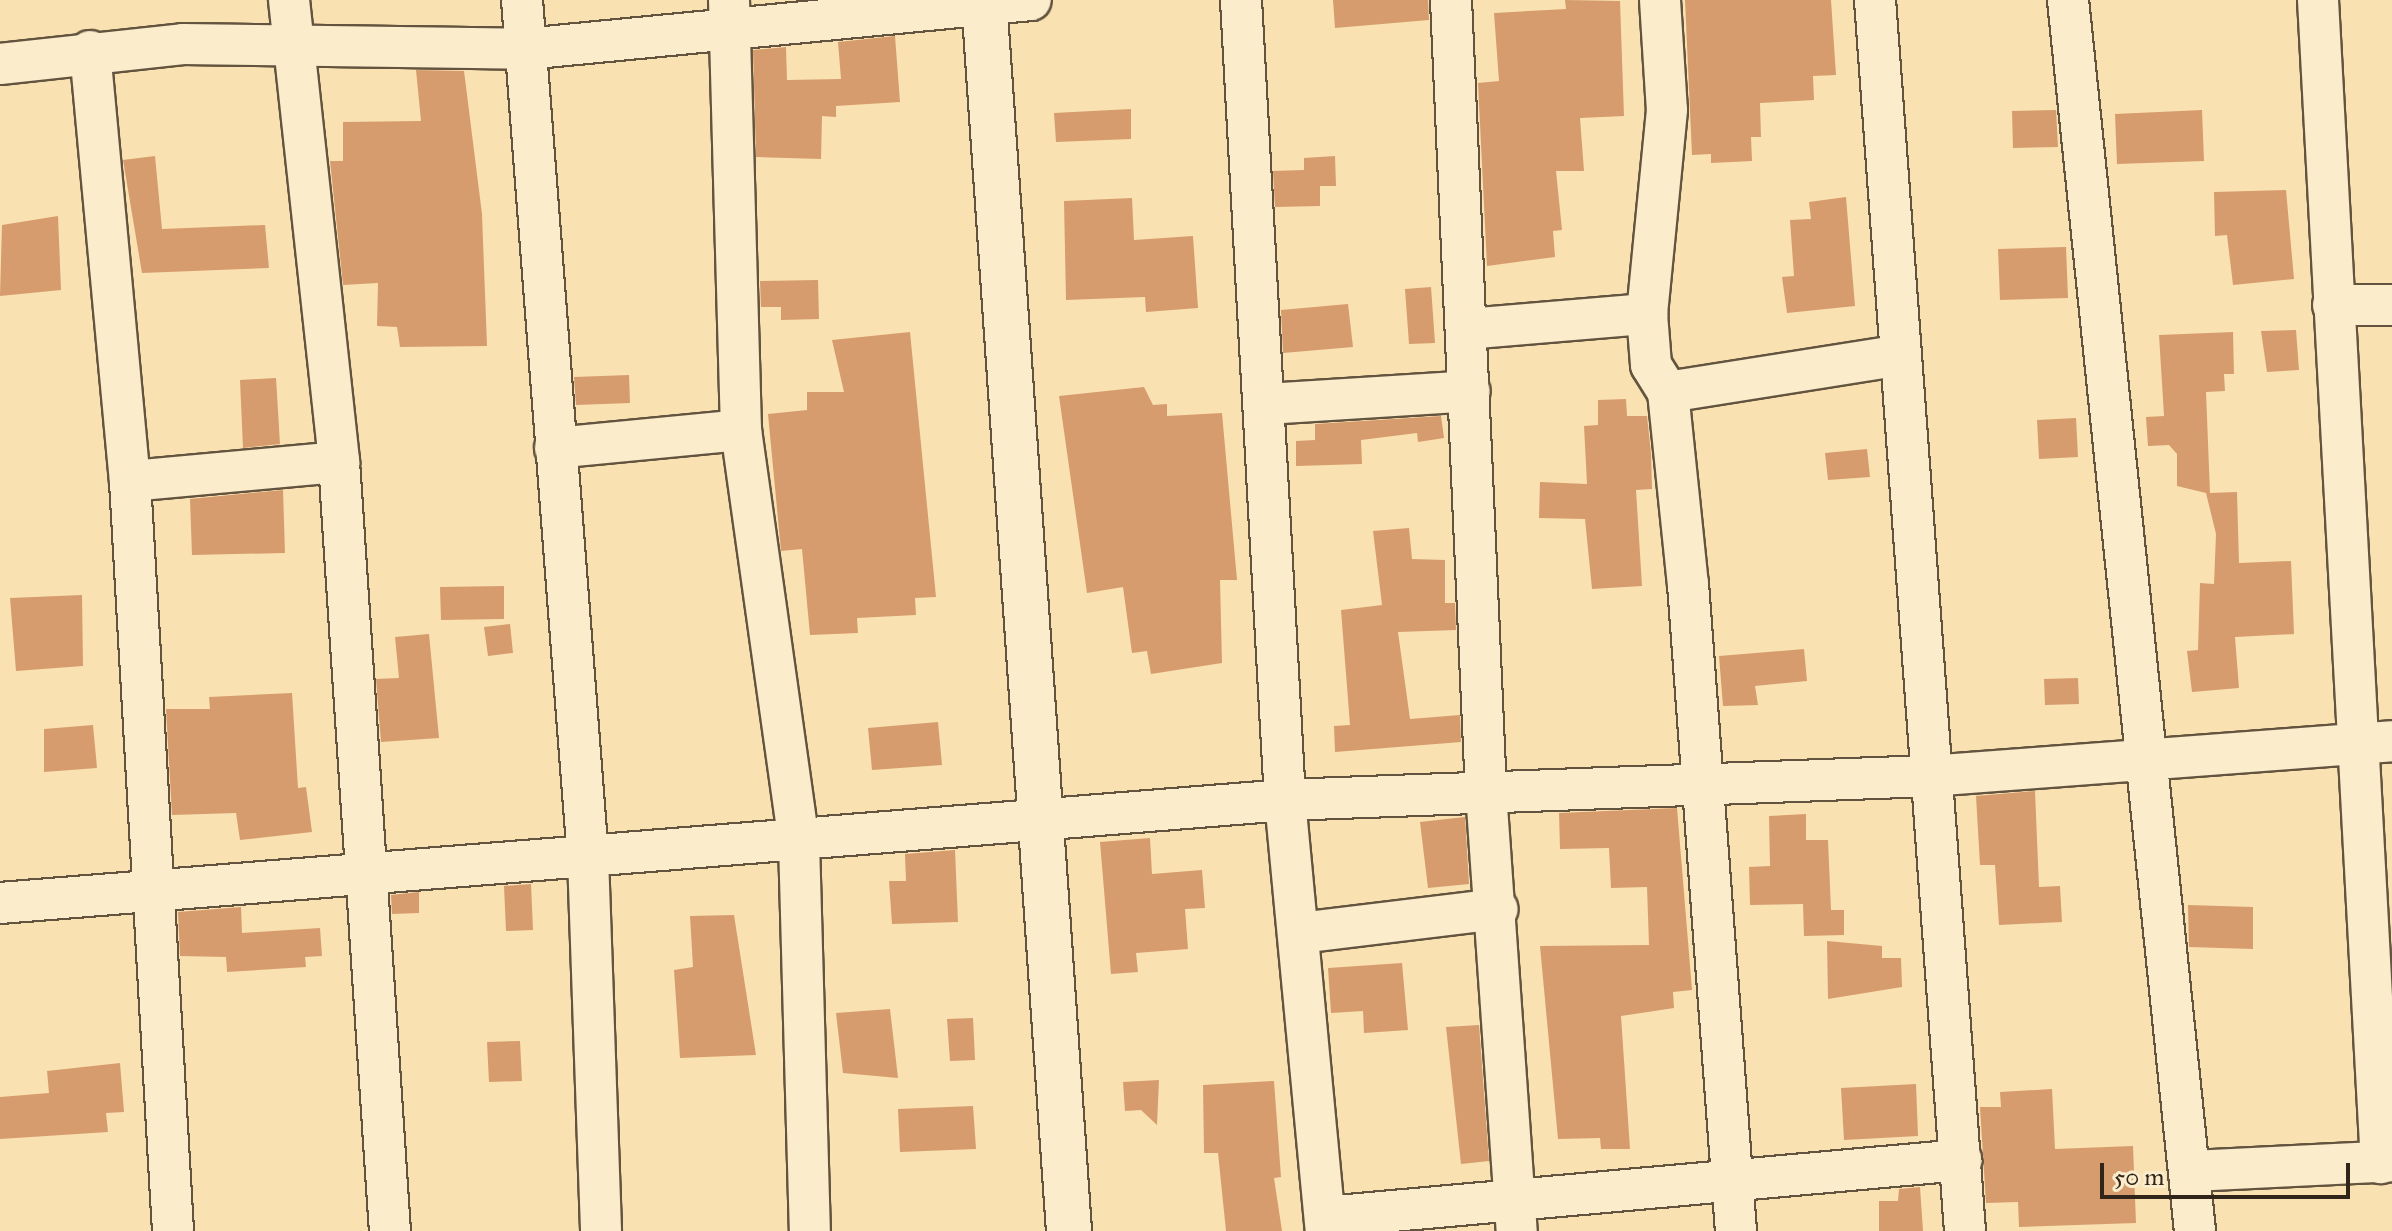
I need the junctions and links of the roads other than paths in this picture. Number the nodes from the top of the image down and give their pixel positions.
1 (289, 0) edge
2 (522, 0) edge
3 (1031, 0) edge
4 (1241, 0) edge
5 (1451, 0) edge
6 (1660, 0) edge
7 (1875, 0) edge
8 (2068, 0) edge
9 (2318, 0) edge
10 (984, 2) edge
11 (730, 13) edge
12 (290, 46) junction
13 (525, 49) junction
14 (90, 51) junction
15 (0, 64) edge
16 (2333, 305) junction
17 (2392, 305) edge
18 (1647, 314) junction
19 (1467, 329) junction
20 (1896, 356) junction
21 (1470, 391) junction
22 (1668, 392) junction
23 (1266, 404) junction
24 (741, 430) junction
25 (555, 448) junction
26 (339, 462) junction
27 (130, 481) junction
28 (2377, 742) edge
29 (2149, 754) junction
30 (1929, 776) junction
31 (1706, 787) junction
32 (1486, 792) junction
33 (1285, 800) junction
34 (1043, 825) junction
35 (799, 842) junction
36 (588, 857) junction
37 (368, 873) junction
38 (158, 889) junction
39 (0, 903) edge
40 (1498, 909) junction
41 (1300, 933) junction
42 (1961, 1160) junction
43 (2386, 1162) edge
44 (2191, 1171) junction
45 (1733, 1181) junction
46 (1516, 1217) edge
47 (1326, 1224) edge
48 (173, 1231) edge
49 (390, 1231) edge
50 (601, 1231) edge
51 (810, 1231) edge
52 (1069, 1231) edge
53 (1736, 1231) edge
54 (1965, 1231) edge
55 (2195, 1231) edge

1 - 12 street
2 - 13 street
3 - 10 street
4 - 23 street
5 - 19 street
6 - 18 street
7 - 20 street
8 - 29 street
9 - 16 street
10 - 11 street
10 - 34 street
11 - 13 street
11 - 24 street
12 - 13 street
12 - 14 street
12 - 26 street
13 - 25 street
14 - 15 street
14 - 27 street
16 - 17 street
16 - 28 street
18 - 19 street
18 - 22 street
19 - 21 street
20 - 22 street
20 - 30 street
21 - 23 street
21 - 32 street
22 - 31 street
23 - 33 street
24 - 25 street
24 - 35 street
25 - 36 street
26 - 27 street
26 - 37 street
27 - 38 street
28 - 29 street
28 - 43 street
29 - 30 street
29 - 44 street
30 - 31 street
30 - 42 street
31 - 32 street
31 - 45 street
32 - 33 street
32 - 40 street
33 - 34 street
33 - 41 street
34 - 35 street
34 - 52 street
35 - 36 street
35 - 51 street
36 - 37 street
36 - 50 street
37 - 38 street
37 - 49 street
38 - 39 street
38 - 48 street
40 - 41 street
40 - 46 street
41 - 47 street
42 - 45 street
42 - 54 street
43 - 44 street
44 - 55 street
45 - 46 street
45 - 53 street
46 - 47 street

